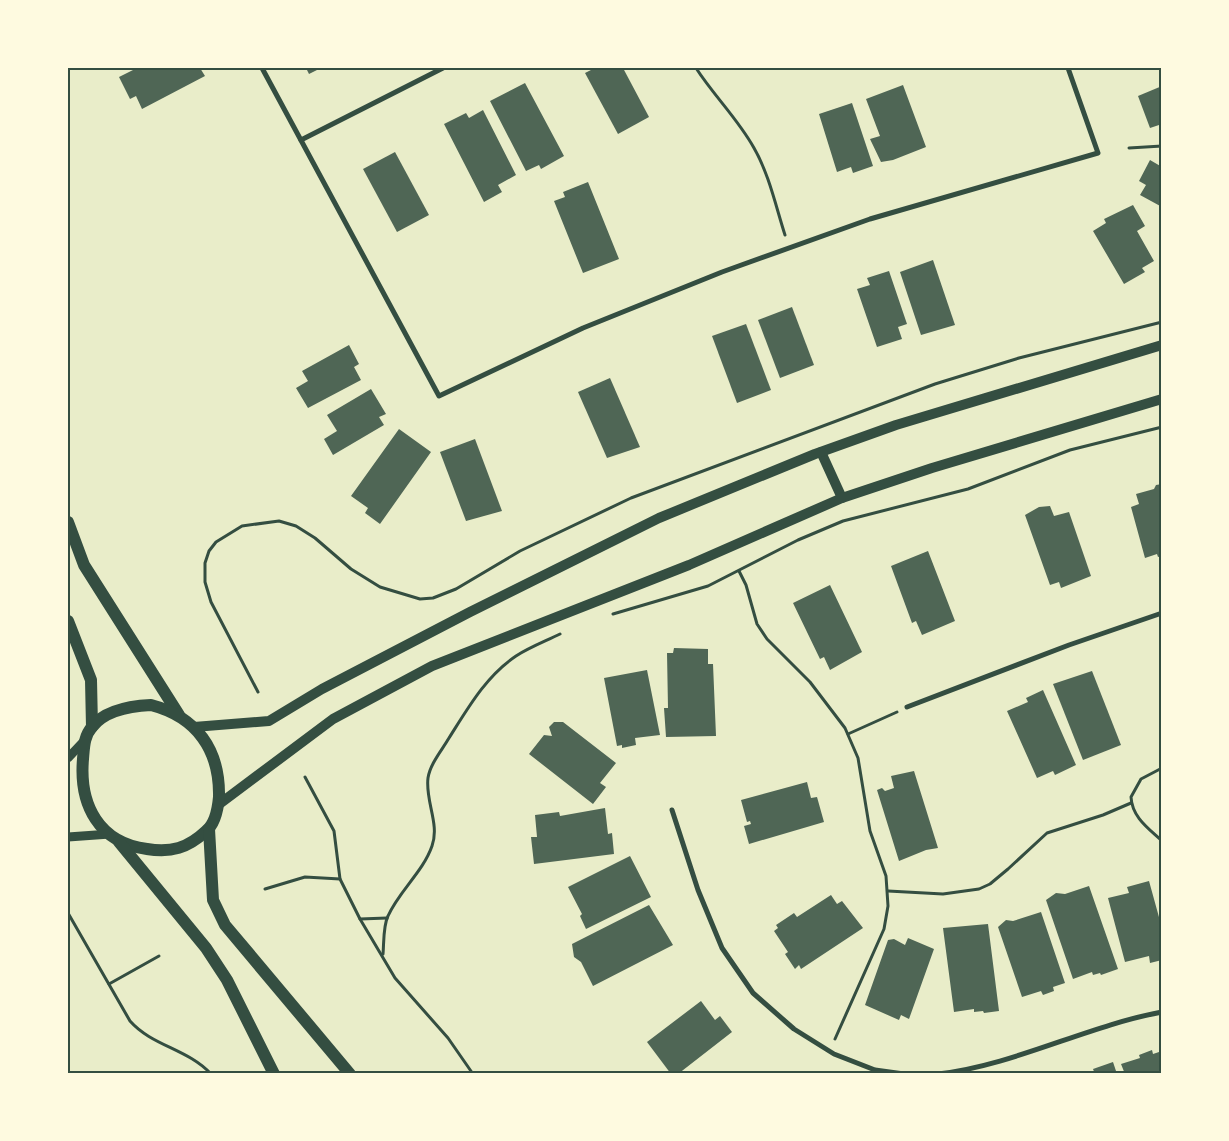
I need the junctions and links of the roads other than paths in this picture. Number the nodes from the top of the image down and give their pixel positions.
1 (262, 68) edge
2 (443, 68) edge
3 (1068, 68) edge
4 (301, 140) junction
5 (1162, 345) edge
6 (1162, 399) edge
7 (821, 452) junction
8 (842, 498) junction
9 (68, 522) edge
10 (1162, 613) edge
11 (68, 622) edge
12 (907, 707) road end
13 (179, 716) junction
14 (92, 727) junction
15 (194, 727) junction
16 (85, 740) junction
17 (68, 758) edge
18 (218, 805) junction
19 (672, 810) dead end
20 (209, 829) junction
21 (68, 837) edge
22 (115, 838) junction
23 (1162, 1012) edge
24 (875, 1072) edge
25 (274, 1074) edge
26 (350, 1074) edge
27 (904, 1074) edge
28 (938, 1074) edge

1 - 4 street
2 - 4 street
3 - 4 street
5 - 7 main road
6 - 8 main road
7 - 8 main road
7 - 15 main road
8 - 18 main road
9 - 13 main road
10 - 12 street
11 - 14 main road
13 - 14 main road
13 - 15 main road
14 - 16 main road
15 - 18 main road
16 - 17 street
16 - 22 main road
18 - 20 main road
19 - 24 street
20 - 22 main road
20 - 26 main road
21 - 22 street
22 - 25 main road
23 - 28 street
24 - 27 street

